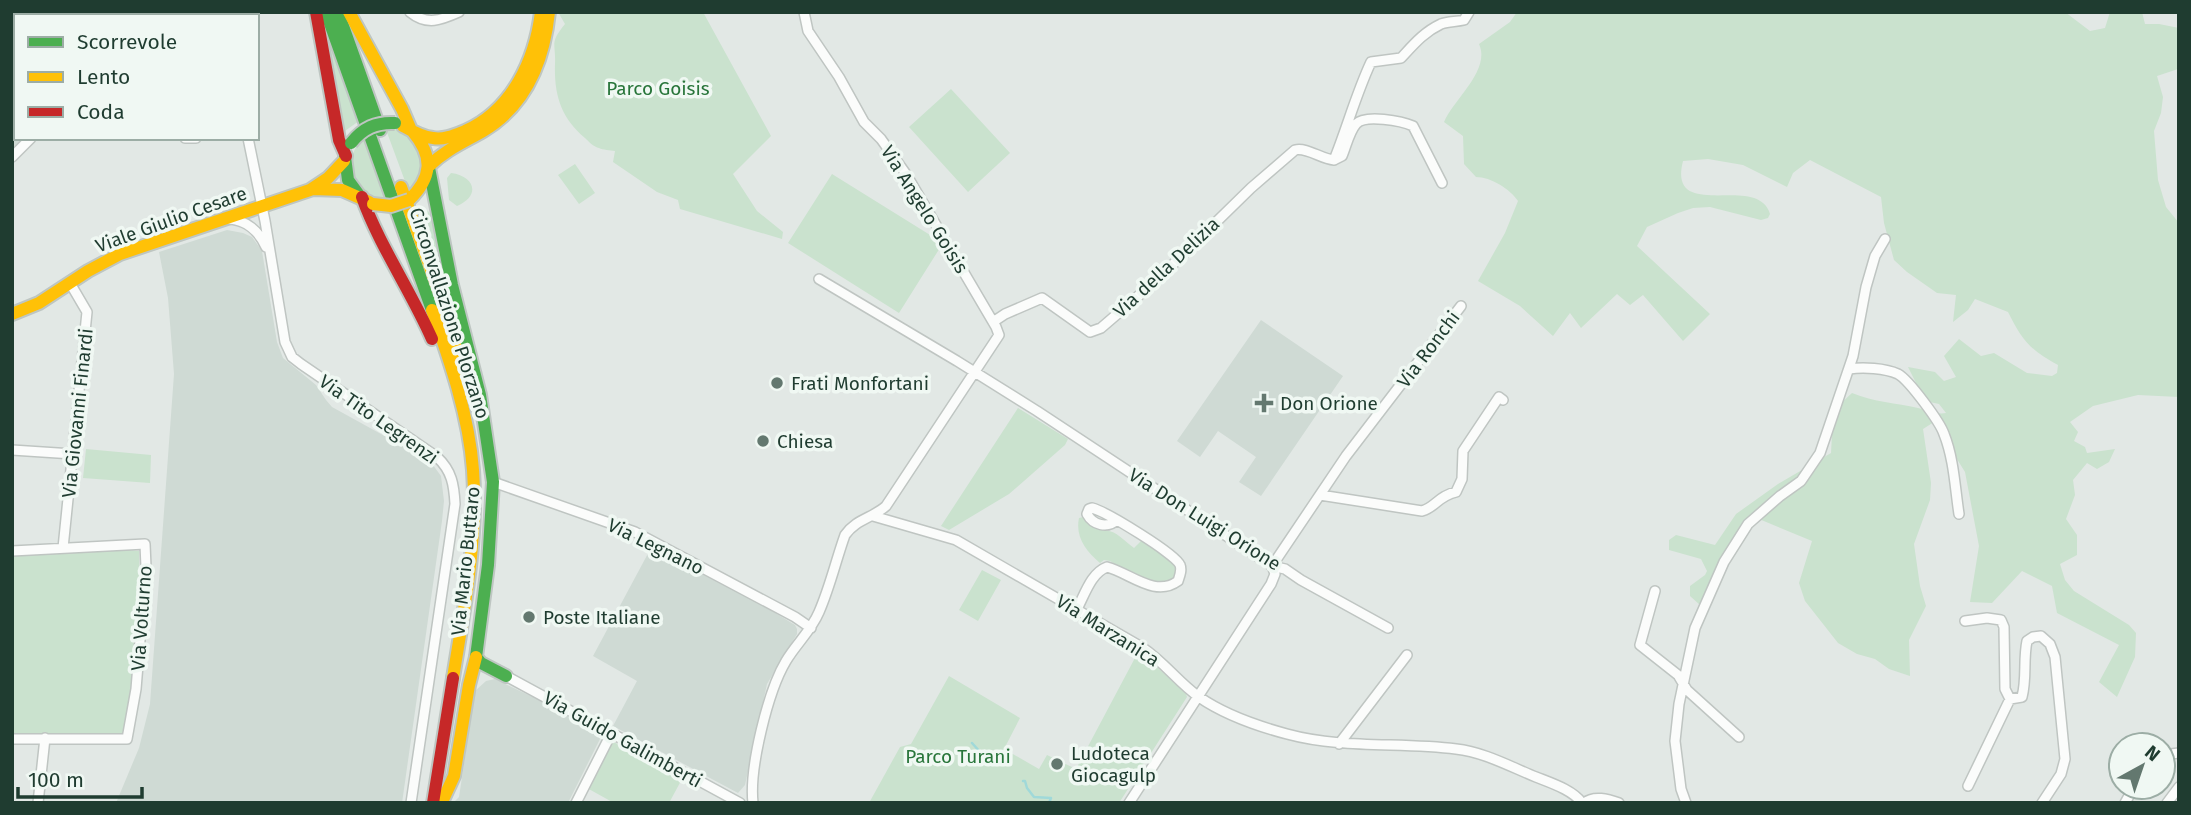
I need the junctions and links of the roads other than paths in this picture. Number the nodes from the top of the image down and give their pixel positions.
1 (316, 12) edge
2 (326, 12) edge
3 (338, 12) edge
4 (349, 12) edge
5 (411, 12) edge
6 (459, 12) edge
7 (541, 12) edge
8 (549, 12) edge
9 (804, 12) edge
10 (1469, 12) edge
11 (412, 131) junction
12 (29, 140) edge
13 (248, 140) edge
14 (12, 157) edge
15 (345, 159) junction
16 (1334, 160) junction
17 (429, 167) junction
18 (1442, 183) dead end
19 (310, 190) junction
20 (364, 198) junction
21 (409, 200) junction
22 (262, 207) junction
23 (227, 219) junction
24 (440, 222) junction
25 (1885, 239) dead end
26 (270, 255) junction
27 (819, 279) dead end
28 (70, 283) junction
29 (1461, 306) dead end
30 (12, 314) edge
31 (993, 322) junction
32 (1849, 369) junction
33 (976, 373) junction
34 (1503, 400) dead end
35 (12, 450) edge
36 (73, 454) junction
37 (493, 482) junction
38 (1320, 495) junction
39 (1959, 514) dead end
40 (873, 516) junction
41 (1117, 520) dead end
42 (63, 548) junction
43 (12, 551) edge
44 (1272, 566) junction
45 (1301, 580) junction
46 (1272, 584) junction
47 (1655, 591) dead end
48 (1077, 609) junction
49 (462, 615) junction
50 (1965, 621) dead end
51 (811, 628) junction
52 (1388, 628) dead end
53 (1407, 655) dead end
54 (476, 657) junction
55 (506, 676) junction
56 (1684, 684) junction
57 (1198, 696) junction
58 (2010, 699) junction
59 (467, 706) junction
60 (611, 734) junction
61 (1739, 737) dead end
62 (45, 738) junction
63 (12, 739) edge
64 (1339, 744) junction
65 (1968, 786) dead end
66 (2179, 787) edge
67 (442, 802) edge
68 (38, 803) edge
69 (411, 803) edge
70 (433, 803) edge
71 (576, 803) edge
72 (740, 803) edge
73 (753, 803) edge
74 (1129, 803) edge
75 (1583, 803) edge
76 (1619, 803) edge
77 (1686, 803) edge
78 (2042, 803) edge
79 (2167, 803) edge

1 - 15 main road
2 - 49 main road, Circonvallazione Plorzano
3 - 67 main road, Circonvallazione Plorzano
4 - 11 main road
5 - 6 street
7 - 11 main road, Viale Giulio Cesare
8 - 17 main road
9 - 31 street, Via Angelo Goisis
10 - 16 street
11 - 15 main road, Viale Giulio Cesare, bridge
11 - 17 main road
12 - 14 street
13 - 22 street, Via Tito Legrenzi
15 - 19 main road, Viale Giulio Cesare
15 - 20 main road
16 - 18 street
16 - 31 street, Via della Delizia
17 - 21 main road
17 - 24 main road, Via Mario Buttaro
19 - 20 main road, Viale Giulio Cesare
19 - 22 main road, Viale Giulio Cesare
20 - 21 main road, Viale Giulio Cesare, bridge
20 - 49 main road
21 - 24 main road, Via Mario Buttaro
22 - 23 main road, Viale Giulio Cesare
22 - 26 street, Via Tito Legrenzi
23 - 26 street, Via Tito Legrenzi
23 - 28 main road, Viale Giulio Cesare
24 - 37 main road, Via Mario Buttaro
25 - 32 street
26 - 69 street, Via Tito Legrenzi
27 - 33 street
28 - 30 main road, Viale Giulio Cesare
28 - 36 street, Via Giovanni Finardi
29 - 38 street, Via Ronchi
31 - 33 street
32 - 39 street
32 - 56 street
33 - 40 street
33 - 44 street, Via Don Luigi Orione
34 - 38 street
35 - 36 street
36 - 42 street, Via Giovanni Finardi
37 - 51 street, Via Legnano
37 - 54 main road, Via Mario Buttaro
38 - 44 street, Via Ronchi
40 - 48 street, Via Marzanica
40 - 51 street
41 - 48 street
42 - 43 street, Via Volturno
42 - 62 street, Via Volturno
44 - 45 street, Via Don Luigi Orione
44 - 46 street
45 - 46 street
45 - 52 street, Via Don Luigi Orione
46 - 57 street
47 - 56 street
48 - 57 street, Via Marzanica
49 - 70 main road, Circonvallazione Plorzano
50 - 58 street
51 - 73 street
53 - 64 street
54 - 55 main road
54 - 59 main road, Via Mario Buttaro
55 - 59 main road
55 - 60 street, Via Guido Galimberti
56 - 61 street
56 - 77 street
57 - 64 street, Via Marzanica
57 - 74 street
58 - 65 street
58 - 78 street
59 - 67 main road, Via Mario Buttaro
60 - 71 street
60 - 72 street, Via Guido Galimberti
62 - 63 street
62 - 68 street
64 - 75 street, Via Marzanica
66 - 79 street
75 - 76 street, Via Marzanica

